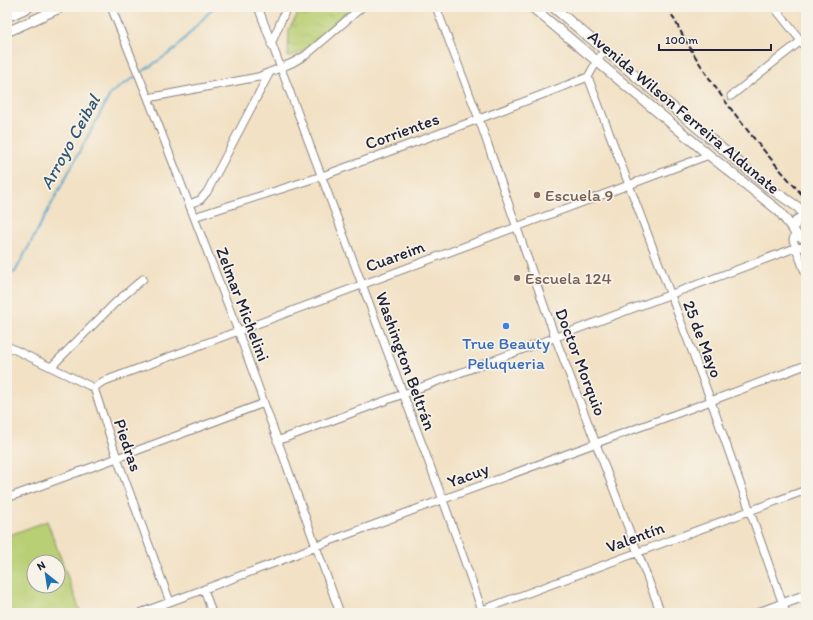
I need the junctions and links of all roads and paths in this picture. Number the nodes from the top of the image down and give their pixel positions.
1 (30, 7) edge
2 (62, 7) edge
3 (111, 7) edge
4 (258, 7) edge
5 (287, 7) edge
6 (362, 7) edge
7 (436, 7) edge
8 (532, 7) edge
9 (553, 7) edge
10 (774, 7) edge
11 (7, 17) edge
12 (7, 32) edge
13 (804, 39) edge
14 (272, 44) junction
15 (806, 47) edge
16 (604, 51) junction
17 (597, 61) junction
18 (281, 68) junction
19 (270, 72) junction
20 (588, 77) junction
21 (731, 96) dead end
22 (148, 98) junction
23 (479, 119) junction
24 (709, 155) junction
25 (322, 176) junction
26 (629, 185) junction
27 (189, 204) junction
28 (804, 213) edge
29 (194, 217) junction
30 (516, 228) junction
31 (794, 231) junction
32 (803, 244) edge
33 (806, 275) edge
34 (143, 279) dead end
35 (362, 284) junction
36 (671, 295) junction
37 (238, 331) junction
38 (555, 337) junction
39 (7, 346) edge
40 (806, 365) edge
41 (51, 367) junction
42 (94, 388) junction
43 (403, 395) junction
44 (712, 401) junction
45 (264, 403) junction
46 (278, 441) junction
47 (596, 443) junction
48 (116, 458) junction
49 (806, 490) edge
50 (7, 498) edge
51 (443, 500) junction
52 (750, 511) junction
53 (316, 546) junction
54 (638, 552) junction
55 (204, 589) junction
56 (806, 595) edge
57 (170, 602) junction
58 (785, 609) edge
59 (482, 612) edge
60 (140, 613) edge
61 (212, 613) edge
62 (340, 613) edge
63 (474, 613) edge
64 (661, 613) edge
65 (759, 613) edge

1 - 11 street
2 - 12 street
3 - 22 street, Zelmar Michelini
4 - 14 street, Washington Beltrán
5 - 14 street
6 - 18 street
7 - 23 street, Doctor Morquio
8 - 17 street, Avenida Wilson Ferreira Aldunate
9 - 16 street, Avenida Wilson Ferreira Aldunate
10 - 13 street
13 - 15 street
13 - 21 street
14 - 18 street, Washington Beltrán
16 - 17 street
16 - 28 street, Avenida Wilson Ferreira Aldunate
17 - 20 street
17 - 24 street, Avenida Wilson Ferreira Aldunate
18 - 19 street
18 - 25 street, Washington Beltrán
19 - 22 street
19 - 27 street
20 - 23 street, Corrientes
20 - 26 street, 25 de Mayo
22 - 27 street, Zelmar Michelini
23 - 25 street, Corrientes
23 - 30 street, Doctor Morquio
24 - 26 street, Cuareim
24 - 31 street, Avenida Wilson Ferreira Aldunate
25 - 29 street, Corrientes
25 - 35 street, Washington Beltrán
26 - 30 street, Cuareim
26 - 36 street, 25 de Mayo
27 - 29 street, Zelmar Michelini
28 - 31 street
29 - 37 street, Zelmar Michelini
30 - 35 street, Cuareim
30 - 38 street, Doctor Morquio
31 - 32 street
32 - 33 street
32 - 36 street
34 - 41 street
35 - 37 street, Cuareim
35 - 43 street, Washington Beltrán
36 - 38 street
36 - 44 street, 25 de Mayo
37 - 42 street, Cuareim
37 - 45 street, Zelmar Michelini
38 - 43 street
38 - 47 street, Doctor Morquio
39 - 41 street
40 - 44 street, Yacuy
41 - 42 street
42 - 48 street, Piedras
43 - 46 street
43 - 51 street, Washington Beltrán
44 - 47 street, Yacuy
44 - 52 street, 25 de Mayo
45 - 46 street, Zelmar Michelini
45 - 48 street
46 - 53 street, Zelmar Michelini
47 - 51 street, Yacuy
47 - 54 street, Doctor Morquio
48 - 50 street
48 - 57 street, Piedras
49 - 52 street, Valentín
51 - 53 street, Yacuy
51 - 59 street, Washington Beltrán
52 - 54 street, Valentín
52 - 58 street, 25 de Mayo
53 - 55 street, Yacuy
53 - 62 street, Zelmar Michelini
54 - 59 street, Valentín
54 - 64 street, Doctor Morquio
55 - 57 street, Yacuy
55 - 61 street
56 - 58 street
57 - 60 street, Yacuy
58 - 65 street
59 - 63 street, Valentín

